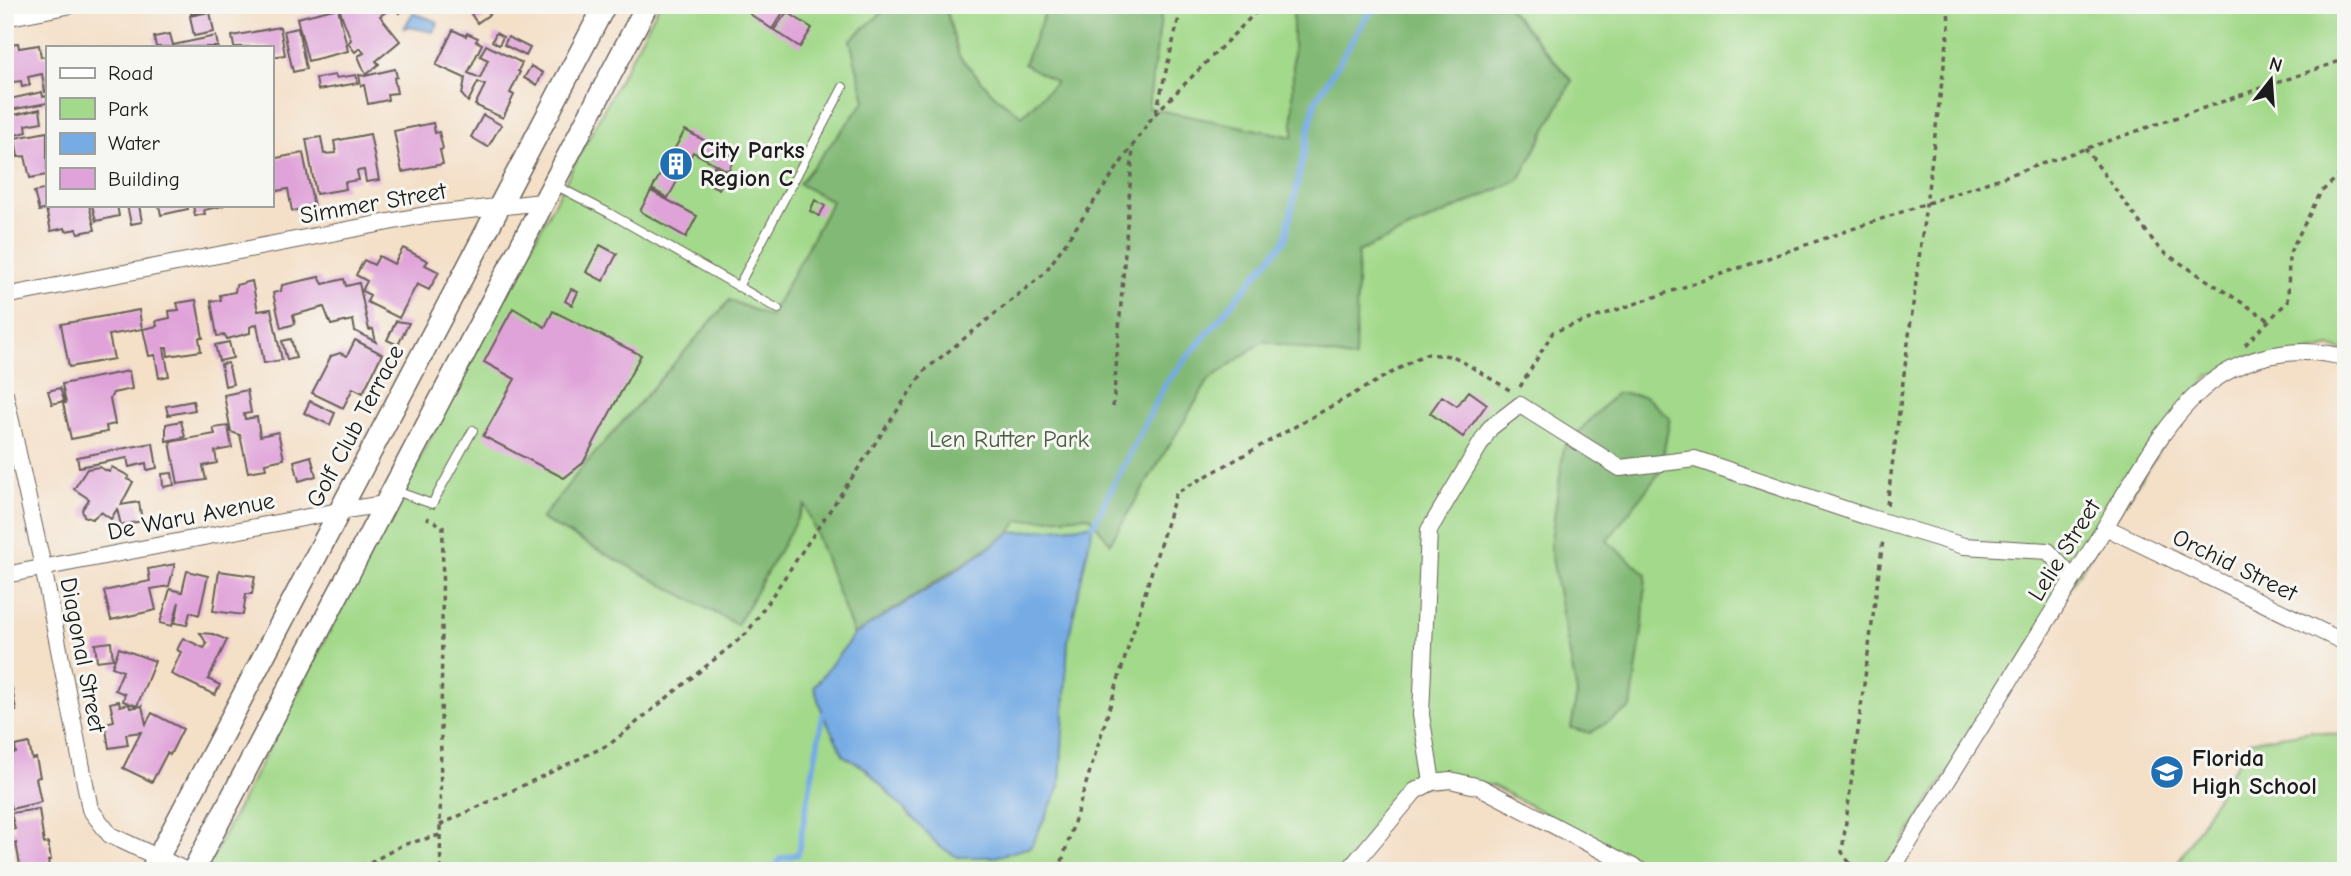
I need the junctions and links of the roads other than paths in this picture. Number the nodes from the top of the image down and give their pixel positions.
1 (72, 5) edge
2 (605, 5) edge
3 (647, 5) edge
4 (5, 19) edge
5 (843, 87) dead end
6 (547, 193) junction
7 (501, 207) junction
8 (738, 287) junction
9 (5, 296) edge
10 (778, 309) dead end
11 (2346, 358) edge
12 (5, 394) edge
13 (473, 430) dead end
14 (389, 497) junction
15 (339, 511) junction
16 (2105, 527) junction
17 (43, 567) junction
18 (5, 575) edge
19 (2073, 579) junction
20 (2346, 643) edge
21 (1433, 782) junction
22 (155, 864) edge
23 (187, 871) edge
24 (193, 871) edge
25 (1348, 871) edge
26 (1641, 871) edge
27 (1891, 871) edge

1 - 4 street
2 - 7 street, Golf Club Terrace
3 - 6 street
5 - 8 lane
6 - 7 street, Simmer Street
6 - 8 lane
6 - 14 street
7 - 9 street, Simmer Street
7 - 15 street, Golf Club Terrace
8 - 10 lane
11 - 16 street, Lelie Street
12 - 17 street, Diagonal Street
13 - 14 lane
14 - 15 street, De Waru Avenue
14 - 24 street
15 - 17 street, De Waru Avenue
15 - 22 street, Golf Club Terrace
16 - 19 street, Lelie Street
16 - 20 street, Orchid Street
17 - 18 street, De Waru Avenue
17 - 22 street, Diagonal Street
19 - 21 street
19 - 27 street, Lelie Street
21 - 25 street
21 - 26 street
22 - 23 street, Diagonal Street

